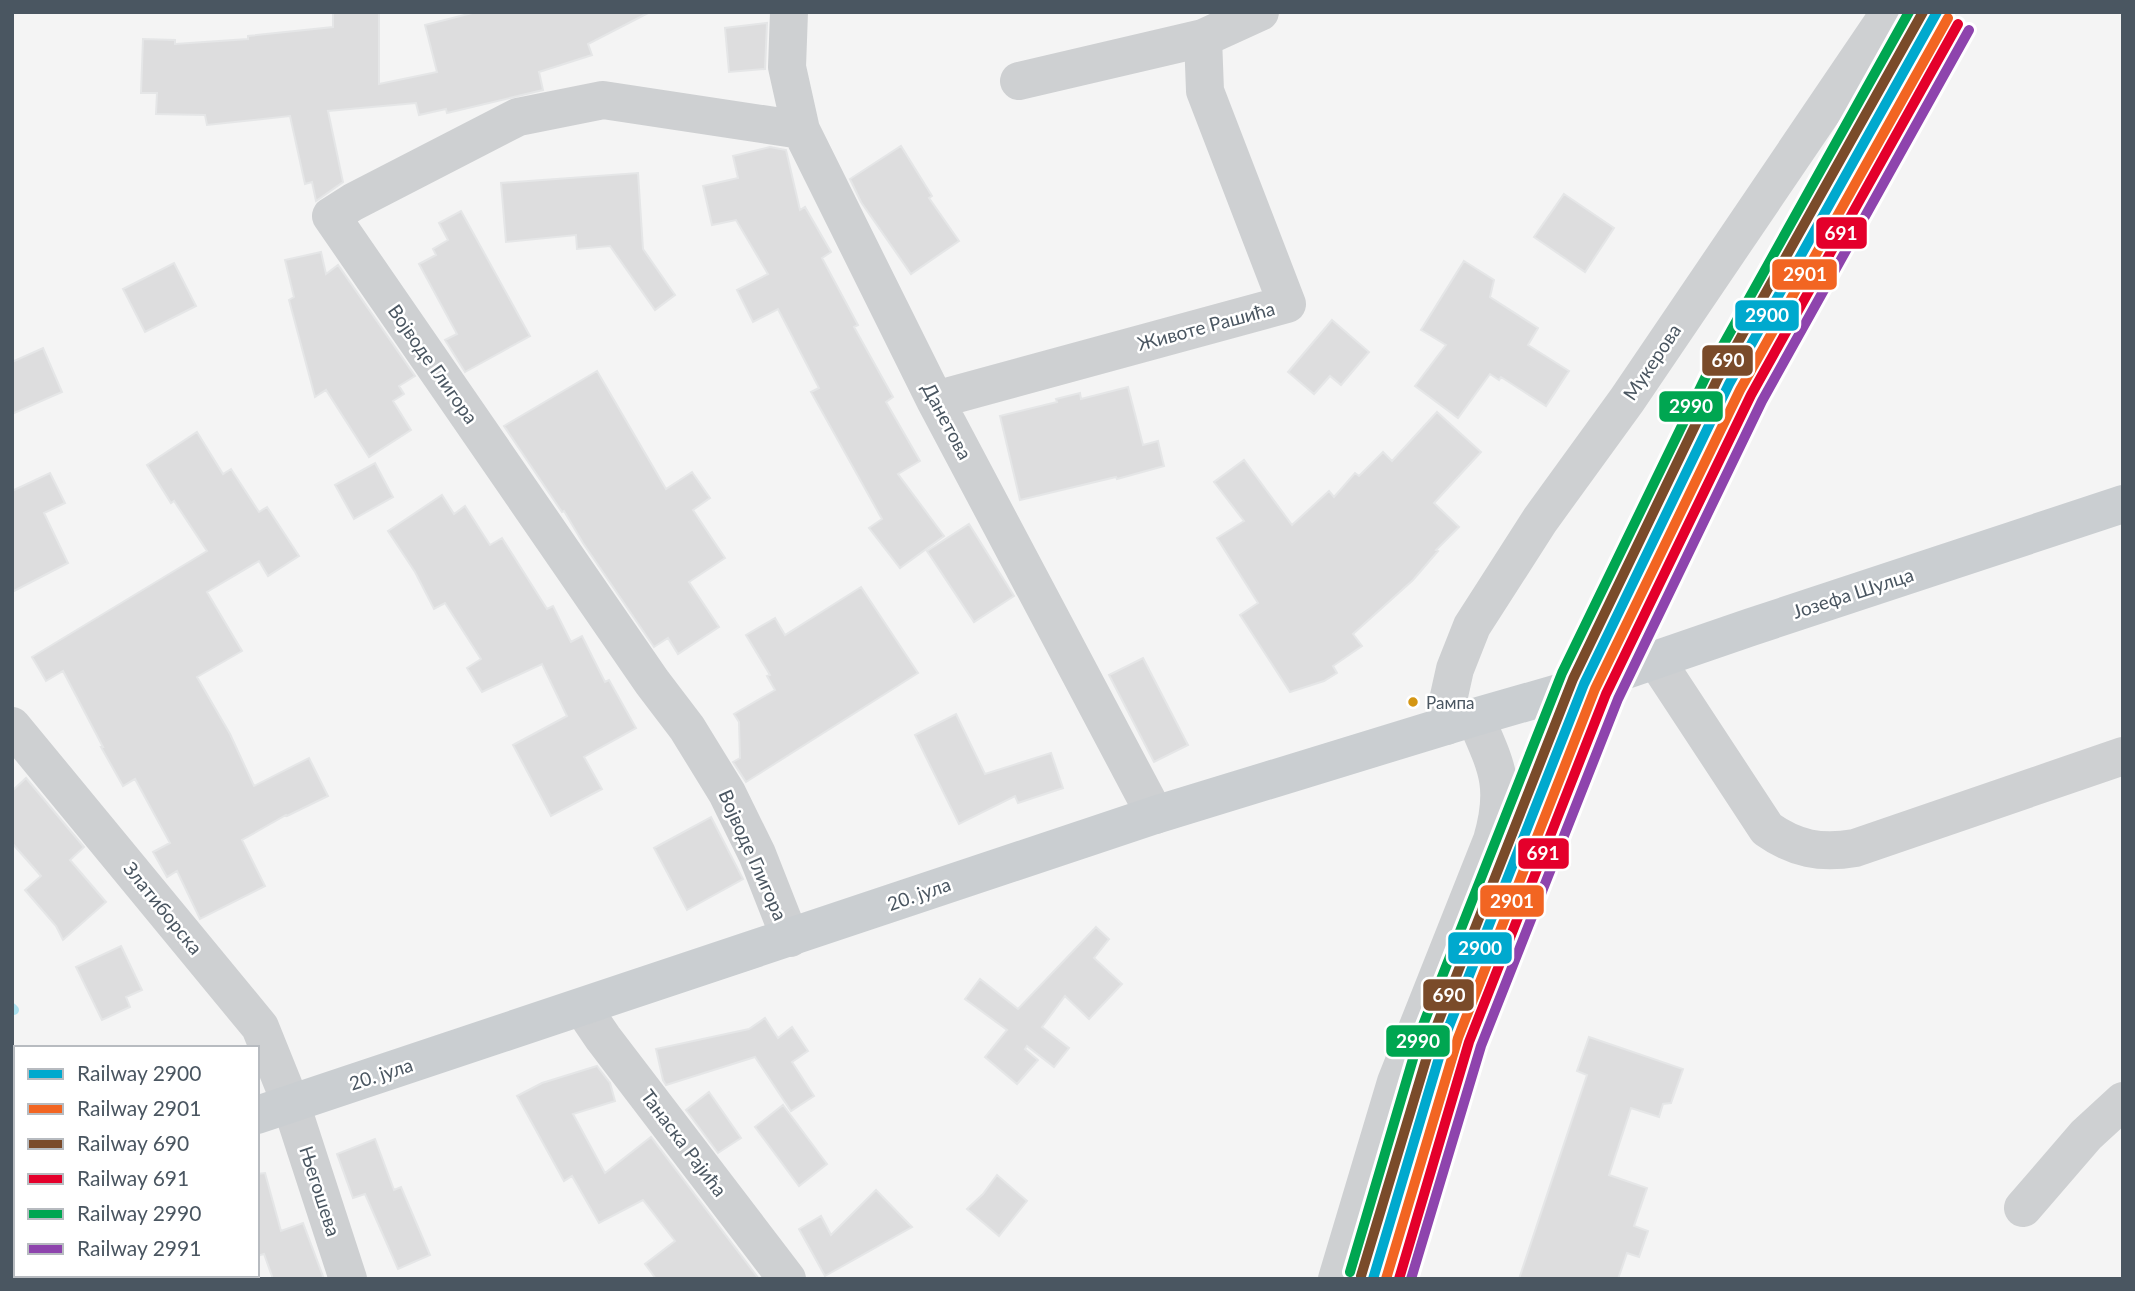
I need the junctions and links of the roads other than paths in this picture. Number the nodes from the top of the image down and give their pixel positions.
1 (789, 12) edge
2 (1260, 12) edge
3 (1890, 12) edge
4 (1203, 38) junction
5 (1018, 81) dead end
6 (801, 130) junction
7 (935, 400) junction
8 (2123, 504) edge
9 (1656, 660) junction
10 (1584, 684) joint
11 (1460, 721) junction
12 (12, 726) edge
13 (2123, 756) edge
14 (1155, 815) junction
15 (790, 937) junction
16 (582, 1007) junction
17 (2123, 1101) edge
18 (274, 1110) edge
19 (2023, 1208) dead end
20 (348, 1279) edge
21 (787, 1279) edge
22 (1337, 1279) edge

1 - 6 street, Данетова
2 - 4 street
3 - 11 street, Мукерова
4 - 5 street
4 - 7 street, Животе Рашића
6 - 7 street, Данетова
6 - 15 street, Војводе Глигора
7 - 14 street, Данетова
8 - 9 main road, Јозефа Шулца
9 - 10 main road, Јозефа Шулца
9 - 13 street
10 - 11 main road, 20. јула
11 - 14 main road, 20. јула
11 - 22 street
12 - 18 street, Златиборска
14 - 15 main road, 20. јула
15 - 16 main road, 20. јула
16 - 18 main road, 20. јула
16 - 21 street, Танаска Рајића
17 - 19 street
18 - 20 street, Његошева

